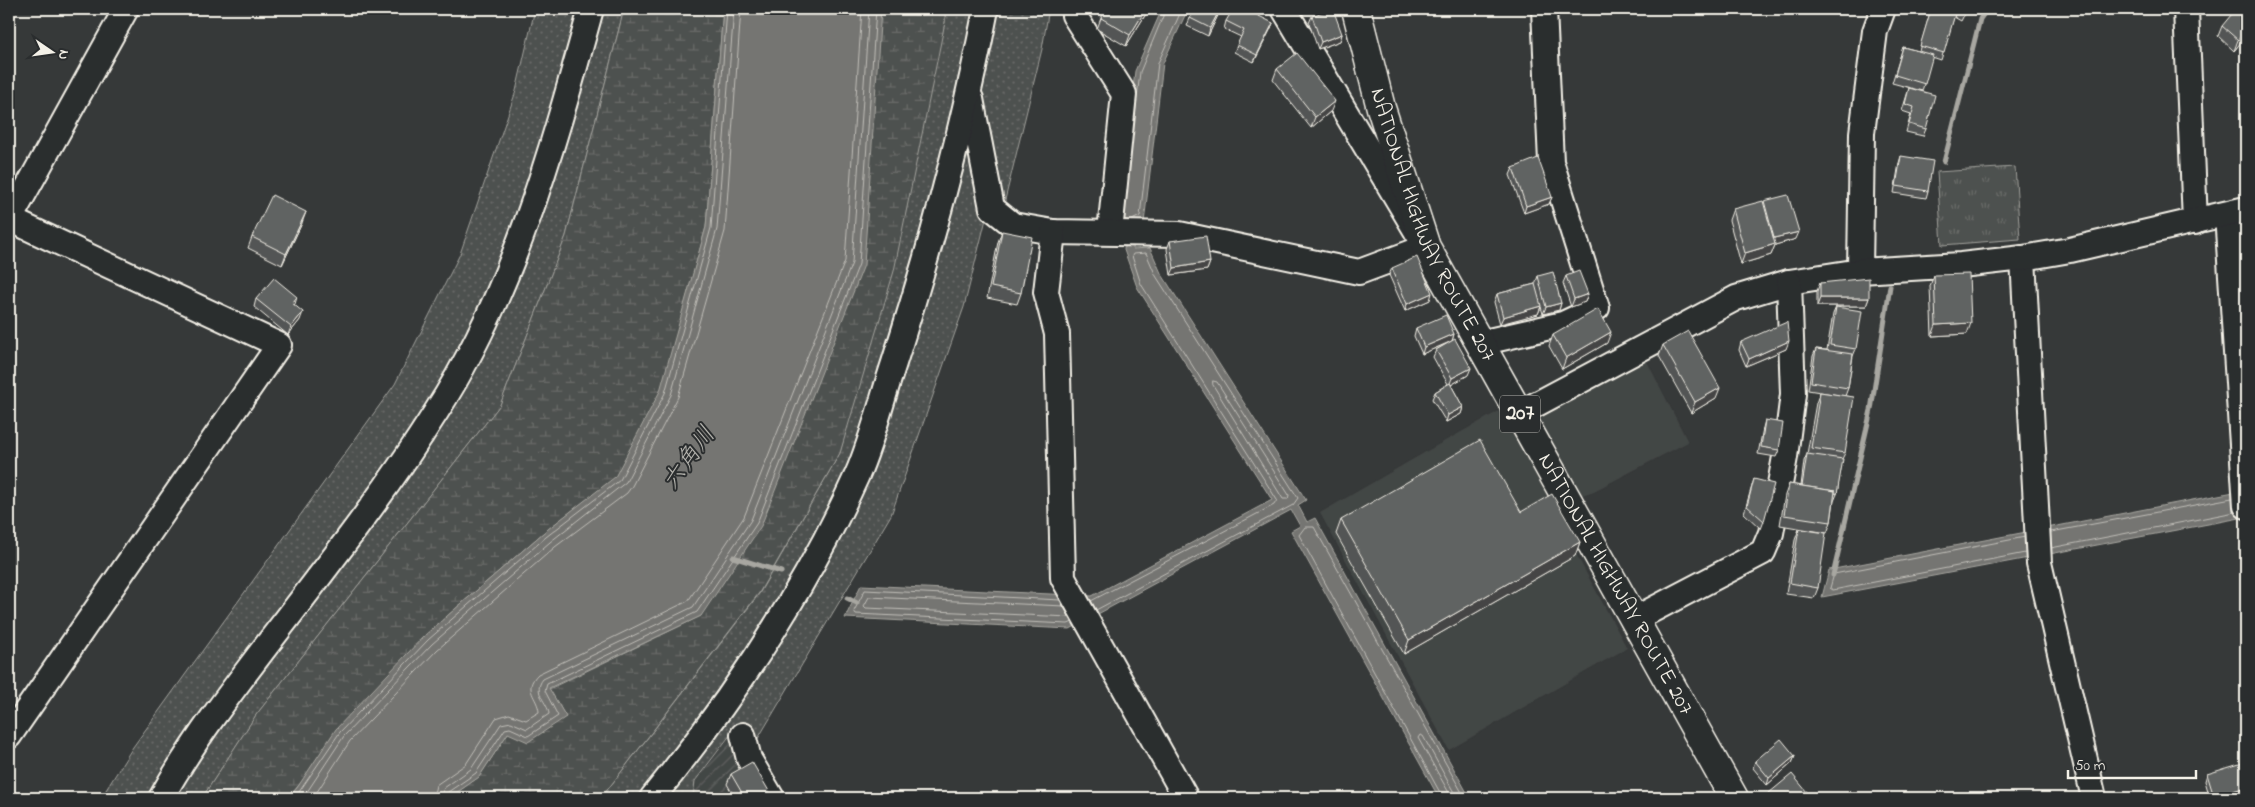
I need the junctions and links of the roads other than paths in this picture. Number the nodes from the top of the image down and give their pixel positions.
1 (126, 9) edge
2 (590, 9) edge
3 (986, 9) edge
4 (1073, 9) edge
5 (1284, 9) edge
6 (1356, 9) edge
7 (1544, 9) edge
8 (1883, 9) edge
9 (2186, 9) edge
10 (970, 93) junction
11 (2237, 212) edge
12 (9, 219) edge
13 (2195, 222) junction
14 (1053, 232) junction
15 (1124, 232) junction
16 (1426, 247) junction
17 (2023, 258) junction
18 (1860, 271) junction
19 (1789, 282) junction
20 (1480, 343) junction
21 (1520, 413) junction
22 (2246, 501) edge
23 (1633, 620) junction
24 (743, 734) dead end
25 (9, 736) edge
26 (161, 798) edge
27 (652, 798) edge
28 (772, 798) edge
29 (1186, 798) edge
30 (1734, 798) edge
31 (2094, 798) edge

1 - 12 street
2 - 26 street
3 - 10 street
4 - 15 street
5 - 16 street
6 - 16 highway, NATIONAL HIGHWAY ROUTE 207 / 207
7 - 20 street
8 - 18 street
9 - 13 street
10 - 14 street
10 - 27 street
11 - 13 street
11 - 22 street
12 - 25 street
13 - 17 street
14 - 15 street
14 - 29 street
15 - 16 street
16 - 20 highway, NATIONAL HIGHWAY ROUTE 207 / 207
17 - 18 street
17 - 31 street
18 - 19 street
19 - 21 street
19 - 23 street
20 - 21 highway, NATIONAL HIGHWAY ROUTE 207 / 207
21 - 23 highway, NATIONAL HIGHWAY ROUTE 207 / 207
23 - 30 highway, NATIONAL HIGHWAY ROUTE 207 / 207
24 - 28 street

